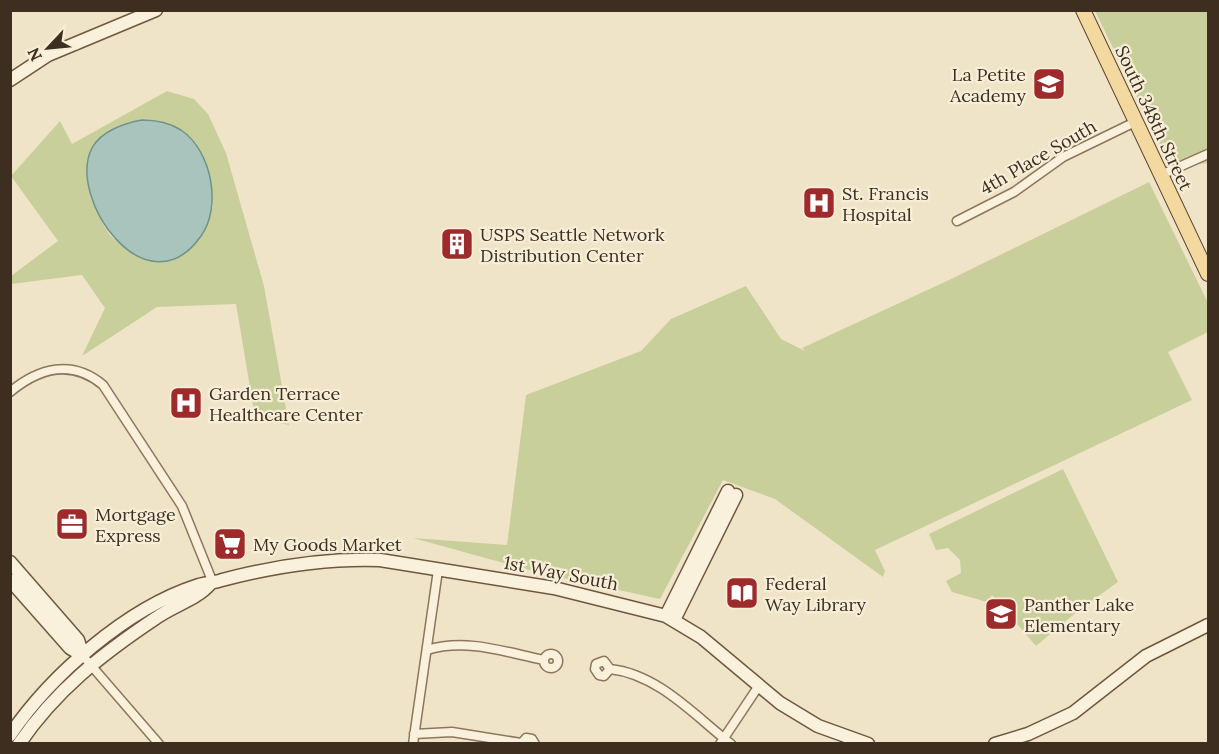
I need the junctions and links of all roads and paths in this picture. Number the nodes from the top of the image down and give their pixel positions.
1 (156, 10) edge
2 (1083, 10) edge
3 (10, 80) edge
4 (1135, 122) junction
5 (1209, 154) edge
6 (1161, 176) junction
7 (957, 221) dead end
8 (1209, 274) edge
9 (10, 392) edge
10 (732, 493) dead end
11 (10, 562) edge
12 (438, 570) junction
13 (10, 580) edge
14 (211, 583) junction
15 (670, 618) junction
16 (1209, 625) edge
17 (427, 650) junction
18 (87, 660) junction
19 (544, 660) dead end
20 (610, 669) dead end
21 (758, 687) junction
22 (10, 735) edge
23 (414, 739) edge
24 (722, 740) edge
25 (521, 743) edge
26 (19, 744) edge
27 (159, 744) edge
28 (535, 744) edge
29 (731, 744) edge
30 (868, 744) edge
31 (995, 744) edge

1 - 3 main road
2 - 4 main road, South 348th Street
4 - 6 main road, South 348th Street
4 - 7 street, 4th Place South
5 - 6 street
6 - 8 main road, South 348th Street
9 - 14 street
10 - 15 main road
11 - 18 main road
12 - 14 main road, 1st Way South
12 - 15 main road, 1st Way South
12 - 17 street
13 - 18 main road
14 - 18 main road, 1st Way South
15 - 21 main road, 1st Way South
16 - 31 main road
17 - 19 street
17 - 23 street
18 - 22 main road, 1st Way South
18 - 26 main road, 1st Way South
18 - 27 street
20 - 24 street
21 - 24 street
21 - 30 main road, 1st Way South
23 - 25 street
24 - 29 street
25 - 28 street

